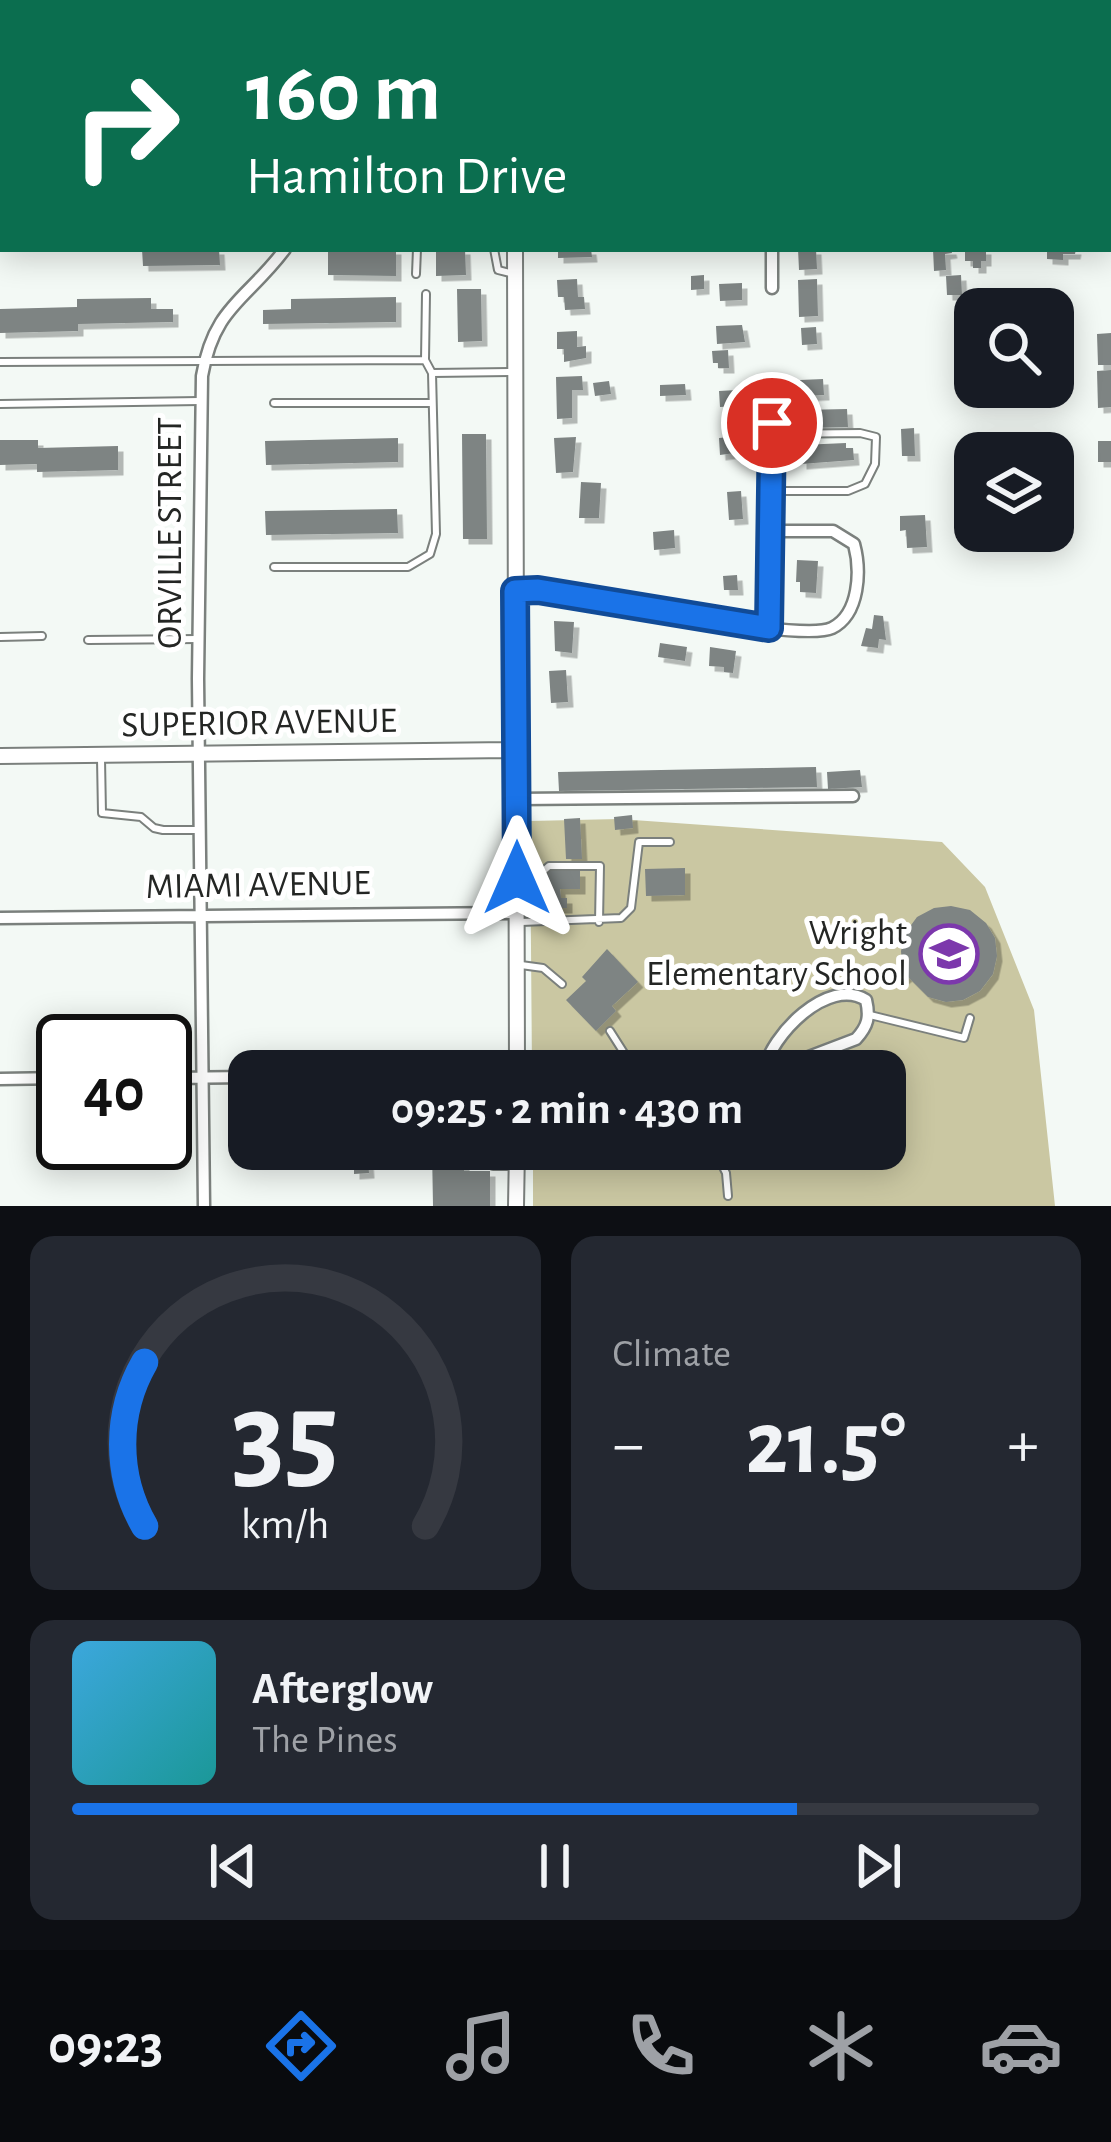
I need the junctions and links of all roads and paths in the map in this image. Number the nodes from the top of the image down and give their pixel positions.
1 (281, 252) edge
2 (417, 252) edge
3 (495, 252) edge
4 (515, 252) edge
5 (772, 252) edge
6 (416, 274) dead end
7 (515, 274) junction
8 (772, 288) dead end
9 (426, 294) dead end
10 (204, 360) junction
11 (425, 360) junction
12 (0, 362) edge
13 (514, 372) junction
14 (432, 373) junction
15 (201, 401) junction
16 (274, 403) dead end
17 (0, 404) edge
18 (432, 404) junction
19 (772, 429) joint
20 (772, 491) junction
21 (772, 531) junction
22 (274, 568) dead end
23 (515, 591) junction
24 (769, 628) junction
25 (42, 636) dead end
26 (0, 637) edge
27 (199, 639) junction
28 (88, 640) dead end
29 (518, 750) junction
30 (201, 754) junction
31 (101, 755) junction
32 (0, 756) edge
33 (853, 796) dead end
34 (518, 799) junction
35 (201, 830) junction
36 (670, 842) dead end
37 (517, 878) junction
38 (202, 916) junction
39 (0, 917) edge
40 (517, 917) junction
41 (599, 922) junction
42 (517, 964) junction
43 (562, 984) dead end
44 (870, 1015) junction
45 (970, 1018) dead end
46 (610, 1031) dead end
47 (517, 1050) edge
48 (622, 1050) edge
49 (770, 1050) edge
50 (826, 1050) edge
51 (228, 1077) edge
52 (36, 1078) edge
53 (192, 1078) edge
54 (203, 1078) junction
55 (0, 1079) edge
56 (517, 1170) edge
57 (724, 1170) edge
58 (728, 1196) dead end
59 (204, 1206) edge
60 (516, 1206) edge

1 - 10 street, ORVILLE STREET
2 - 6 lane
3 - 7 lane
4 - 7 street
5 - 8 street
7 - 13 street
9 - 11 lane
10 - 11 lane
10 - 12 lane
10 - 15 street, ORVILLE STREET
11 - 14 lane
13 - 14 lane
13 - 23 street
14 - 18 lane
15 - 17 lane
15 - 27 street, ORVILLE STREET
16 - 18 lane
18 - 22 lane
19 - 20 street
19 - 20 lane
20 - 21 street
21 - 24 street
21 - 24 street
23 - 24 street
23 - 29 street
25 - 26 lane
27 - 28 lane
27 - 30 street, ORVILLE STREET
29 - 30 street, SUPERIOR AVENUE
29 - 34 street
30 - 31 street, SUPERIOR AVENUE
30 - 35 street, ORVILLE STREET
31 - 32 street, SUPERIOR AVENUE
31 - 35 lane
33 - 34 street
34 - 37 street
35 - 38 street, ORVILLE STREET
36 - 41 lane
37 - 40 street
37 - 41 lane
38 - 39 street, MIAMI AVENUE
38 - 40 street, MIAMI AVENUE
38 - 54 street, ORVILLE STREET
40 - 41 lane
40 - 42 street
42 - 43 lane
42 - 47 street
44 - 45 lane
44 - 49 street
44 - 50 street
46 - 48 lane
51 - 54 street
52 - 55 street
53 - 54 street
54 - 59 street, ORVILLE STREET
56 - 60 street
57 - 58 lane

